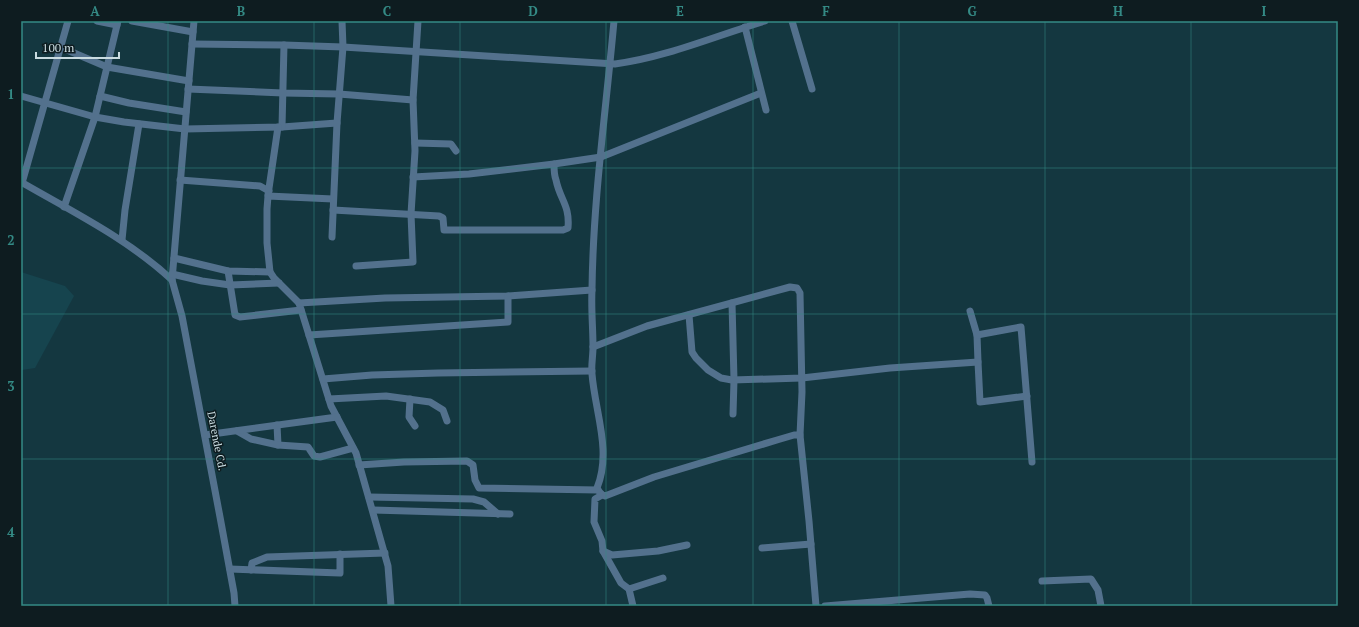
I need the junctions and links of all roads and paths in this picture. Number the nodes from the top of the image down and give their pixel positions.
1 (68, 21) edge
2 (97, 21) edge
3 (132, 21) edge
4 (194, 21) edge
5 (342, 21) edge
6 (418, 21) edge
7 (614, 21) edge
8 (765, 21) edge
9 (792, 21) edge
10 (117, 23) edge
11 (745, 27) junction
12 (193, 32) junction
13 (192, 44) junction
14 (284, 45) junction
15 (60, 47) junction
16 (343, 47) junction
17 (417, 53) junction
18 (610, 63) junction
19 (107, 67) junction
20 (188, 85) junction
21 (812, 89) dead end
22 (761, 93) junction
23 (283, 94) junction
24 (339, 94) junction
25 (21, 96) edge
26 (100, 96) junction
27 (413, 100) junction
28 (45, 103) junction
29 (766, 110) dead end
30 (186, 112) junction
31 (96, 117) junction
32 (337, 123) junction
33 (140, 124) junction
34 (280, 127) junction
35 (185, 129) junction
36 (415, 143) junction
37 (456, 151) dead end
38 (601, 157) junction
39 (554, 164) junction
40 (413, 177) junction
41 (180, 180) junction
42 (22, 183) edge
43 (269, 193) junction
44 (333, 199) junction
45 (64, 207) junction
46 (333, 210) junction
47 (411, 214) junction
48 (332, 237) dead end
49 (122, 240) junction
50 (174, 258) junction
51 (356, 266) dead end
52 (228, 271) junction
53 (270, 272) junction
54 (172, 277) junction
55 (279, 283) junction
56 (230, 285) junction
57 (592, 290) junction
58 (508, 296) junction
59 (732, 302) junction
60 (300, 306) junction
61 (970, 311) dead end
62 (689, 315) junction
63 (309, 335) junction
64 (977, 335) junction
65 (593, 347) junction
66 (978, 362) junction
67 (592, 371) junction
68 (802, 378) junction
69 (323, 379) junction
70 (734, 380) junction
71 (1027, 396) junction
72 (329, 399) junction
73 (410, 399) junction
74 (733, 414) dead end
75 (337, 417) junction
76 (447, 421) dead end
77 (277, 425) junction
78 (415, 426) dead end
79 (237, 431) junction
80 (205, 435) junction
81 (800, 435) junction
82 (278, 445) junction
83 (353, 448) junction
84 (1032, 462) dead end
85 (359, 465) junction
86 (600, 493) junction
87 (369, 497) junction
88 (372, 510) junction
89 (498, 514) junction
90 (510, 514) dead end
91 (811, 544) junction
92 (687, 545) dead end
93 (762, 548) dead end
94 (603, 551) junction
95 (385, 553) junction
96 (340, 554) junction
97 (230, 570) junction
98 (251, 570) junction
99 (663, 578) dead end
100 (1042, 581) dead end
101 (629, 589) junction
102 (235, 606) edge
103 (392, 606) edge
104 (633, 606) edge
105 (816, 606) edge
106 (825, 606) edge
107 (989, 606) edge
108 (1101, 606) edge

1 - 15 street
2 - 10 street
3 - 12 street
4 - 12 street
5 - 16 street
6 - 17 street
7 - 18 street
8 - 11 street
9 - 21 street
10 - 19 street
11 - 18 street
11 - 22 street
12 - 13 street
13 - 14 street
13 - 20 street
14 - 16 street
14 - 23 street
15 - 19 street
15 - 28 street
16 - 17 street
16 - 24 street
17 - 18 street
17 - 27 street
18 - 38 street
19 - 20 street
19 - 26 street
20 - 23 street
20 - 30 street
22 - 29 street
22 - 38 street
23 - 24 street
23 - 34 street
24 - 27 street
24 - 32 street
25 - 28 street
26 - 30 street
26 - 31 street
27 - 36 street
28 - 31 street
28 - 42 street
30 - 35 street
31 - 33 street
31 - 45 street
32 - 34 street
32 - 44 street
33 - 35 street
33 - 49 street
34 - 35 street
34 - 43 street
35 - 41 street
36 - 37 street
36 - 40 street
38 - 39 street
38 - 57 street
39 - 40 street
39 - 47 street
40 - 47 street
41 - 43 street
41 - 50 street
42 - 45 street
43 - 44 street
43 - 53 street
44 - 46 street
45 - 49 street
46 - 47 street
46 - 48 street
47 - 51 street
49 - 54 street
50 - 52 street
50 - 54 street
52 - 53 street
52 - 56 street
53 - 55 street
54 - 56 street
54 - 80 street, Darende Cd.
55 - 56 street
55 - 60 street
56 - 60 street
57 - 58 street
57 - 65 street
58 - 60 street
58 - 63 street
59 - 62 street
59 - 68 street
59 - 70 street
60 - 63 street
61 - 64 street
62 - 65 street
62 - 70 street
63 - 69 street
64 - 66 street
64 - 71 street
65 - 67 street
66 - 68 street
66 - 71 street
67 - 69 street
67 - 86 street
68 - 70 street
68 - 81 street
69 - 72 street
70 - 74 street
71 - 84 street
72 - 73 street
72 - 75 street
73 - 76 street
73 - 78 street
75 - 77 street
75 - 83 street
77 - 79 street
77 - 82 street
79 - 80 street
79 - 82 street
80 - 97 street, Darende Cd.
81 - 86 street
81 - 91 street
82 - 83 street
83 - 85 street
85 - 86 street
85 - 87 street
86 - 94 street
87 - 88 street
87 - 89 street
88 - 89 street
88 - 95 street
89 - 90 street
91 - 93 street
91 - 105 street
92 - 94 street
94 - 101 street
95 - 96 street
95 - 103 street
96 - 98 street
96 - 98 street
97 - 98 street
97 - 102 street, Darende Cd.
99 - 101 street
100 - 108 street
101 - 104 street
106 - 107 street

